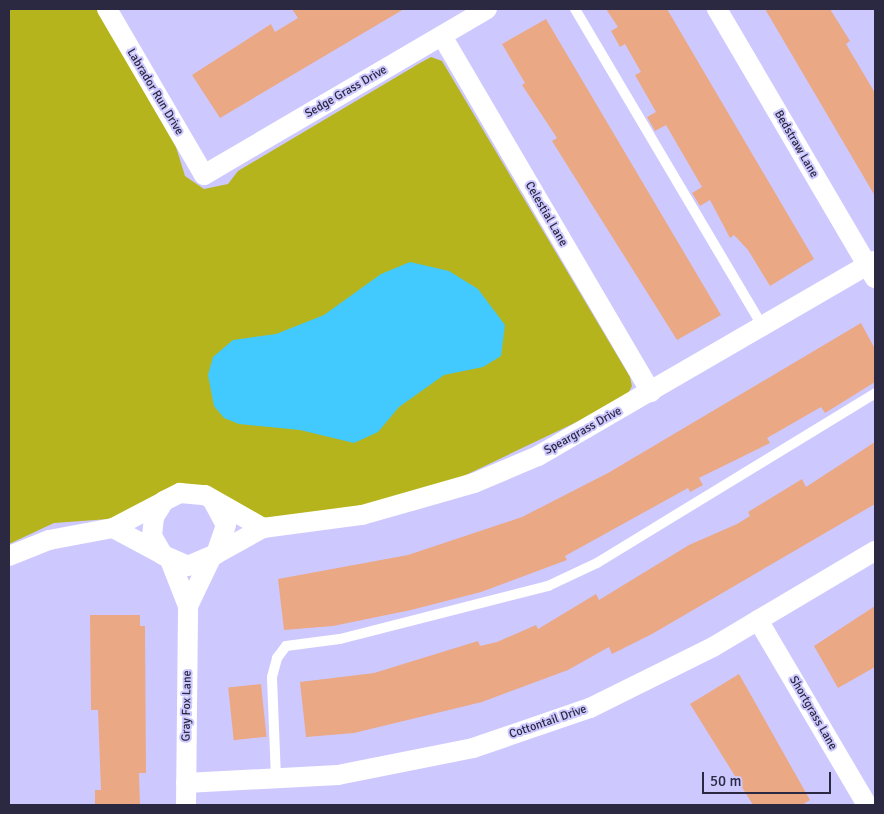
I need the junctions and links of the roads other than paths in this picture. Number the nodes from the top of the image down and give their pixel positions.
1 (107, 9) edge
2 (488, 9) edge
3 (575, 9) edge
4 (716, 9) edge
5 (442, 36) junction
6 (204, 175) joint
7 (873, 268) edge
8 (763, 326) junction
9 (652, 392) junction
10 (875, 393) edge
11 (164, 501) junction
12 (213, 501) junction
13 (113, 528) junction
14 (263, 528) junction
15 (875, 551) edge
16 (9, 556) edge
17 (214, 556) junction
18 (166, 558) junction
19 (188, 606) junction
20 (758, 620) junction
21 (276, 778) junction
22 (186, 783) junction
23 (186, 805) edge
24 (867, 805) edge

1 - 6 street, Labrador Run Drive
2 - 5 street, Sedge Grass Drive
3 - 8 lane
4 - 7 street, Bedstraw Lane
5 - 6 street, Sedge Grass Drive
5 - 9 street, Celestial Lane
7 - 8 street, Speargrass Drive
8 - 9 street, Speargrass Drive
9 - 14 street, Speargrass Drive
10 - 21 lane
11 - 12 street
11 - 13 street
11 - 18 street
12 - 14 street
12 - 17 street
13 - 16 street
13 - 18 street
14 - 17 street, Speargrass Drive
15 - 20 street, Cottontail Drive
17 - 18 street
17 - 19 street, Gray Fox Lane
18 - 19 street, Gray Fox Lane
19 - 22 street, Gray Fox Lane
20 - 21 street, Cottontail Drive
20 - 24 street, Shortgrass Lane
21 - 22 street, Cottontail Drive
22 - 23 street, Gray Fox Lane

